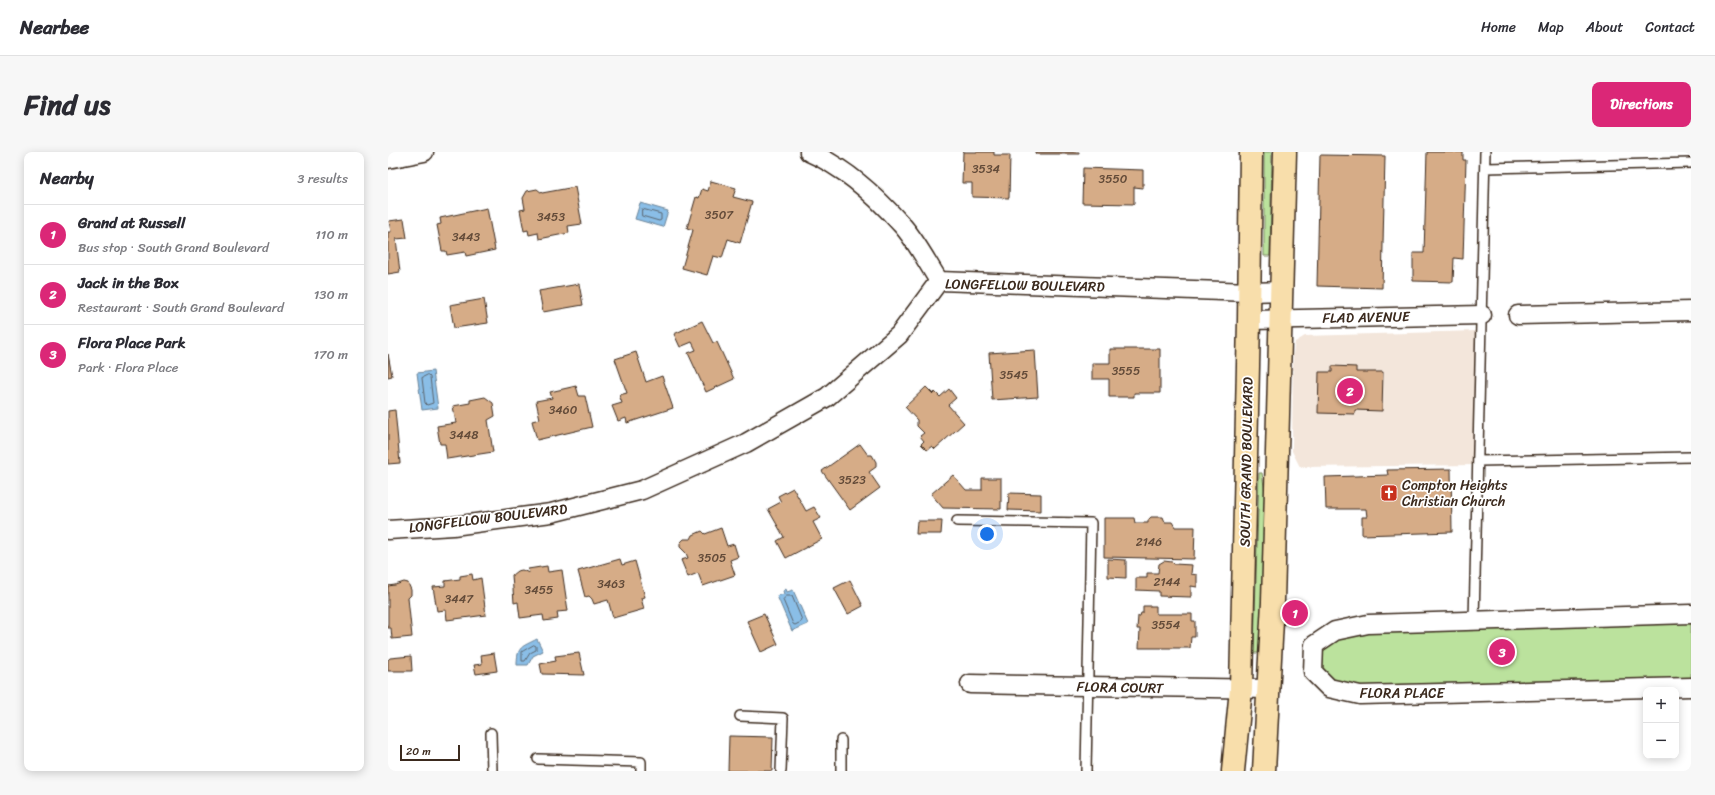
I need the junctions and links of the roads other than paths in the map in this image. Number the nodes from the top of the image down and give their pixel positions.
1 (424, 152) edge
2 (809, 152) edge
3 (1251, 152) edge
4 (1285, 152) edge
5 (1485, 152) edge
6 (388, 159) edge
7 (1691, 163) edge
8 (1485, 168) junction
9 (939, 281) junction
10 (1282, 291) junction
11 (1250, 292) junction
12 (1691, 311) edge
13 (1482, 315) junction
14 (1518, 315) dead end
15 (1281, 319) junction
16 (1250, 320) junction
17 (1691, 457) edge
18 (1479, 461) junction
19 (957, 521) dead end
20 (388, 530) edge
21 (1691, 614) edge
22 (1474, 621) junction
23 (970, 684) dead end
24 (1088, 687) junction
25 (1691, 687) edge
26 (1241, 689) junction
27 (1270, 689) junction
28 (740, 716) dead end
29 (491, 733) dead end
30 (841, 740) dead end
31 (538, 759) dead end
32 (492, 771) edge
33 (641, 771) edge
34 (781, 771) edge
35 (841, 771) edge
36 (1086, 771) edge
37 (1233, 771) edge
38 (1264, 771) edge

1 - 6 street
2 - 9 street
3 - 11 main road, SOUTH GRAND BOULEVARD
4 - 10 main road
5 - 8 lane
7 - 8 lane
8 - 13 lane
9 - 11 street, LONGFELLOW BOULEVARD
9 - 20 street, LONGFELLOW BOULEVARD
10 - 11 street, LONGFELLOW BOULEVARD
10 - 15 main road
11 - 16 main road, SOUTH GRAND BOULEVARD
12 - 14 street
13 - 15 street, FLAD AVENUE
13 - 18 lane
15 - 16 street, FLAD AVENUE
15 - 27 main road
16 - 26 main road, SOUTH GRAND BOULEVARD
17 - 18 lane
18 - 22 lane
19 - 24 lane
21 - 22 street, FLORA PLACE
22 - 25 street, FLORA PLACE
23 - 24 street, FLORA COURT
24 - 26 street, FLORA COURT
24 - 36 lane
26 - 27 street, FLORA COURT
26 - 37 main road, SOUTH GRAND BOULEVARD
27 - 38 main road
28 - 34 lane
29 - 32 lane
30 - 35 lane
31 - 33 lane

